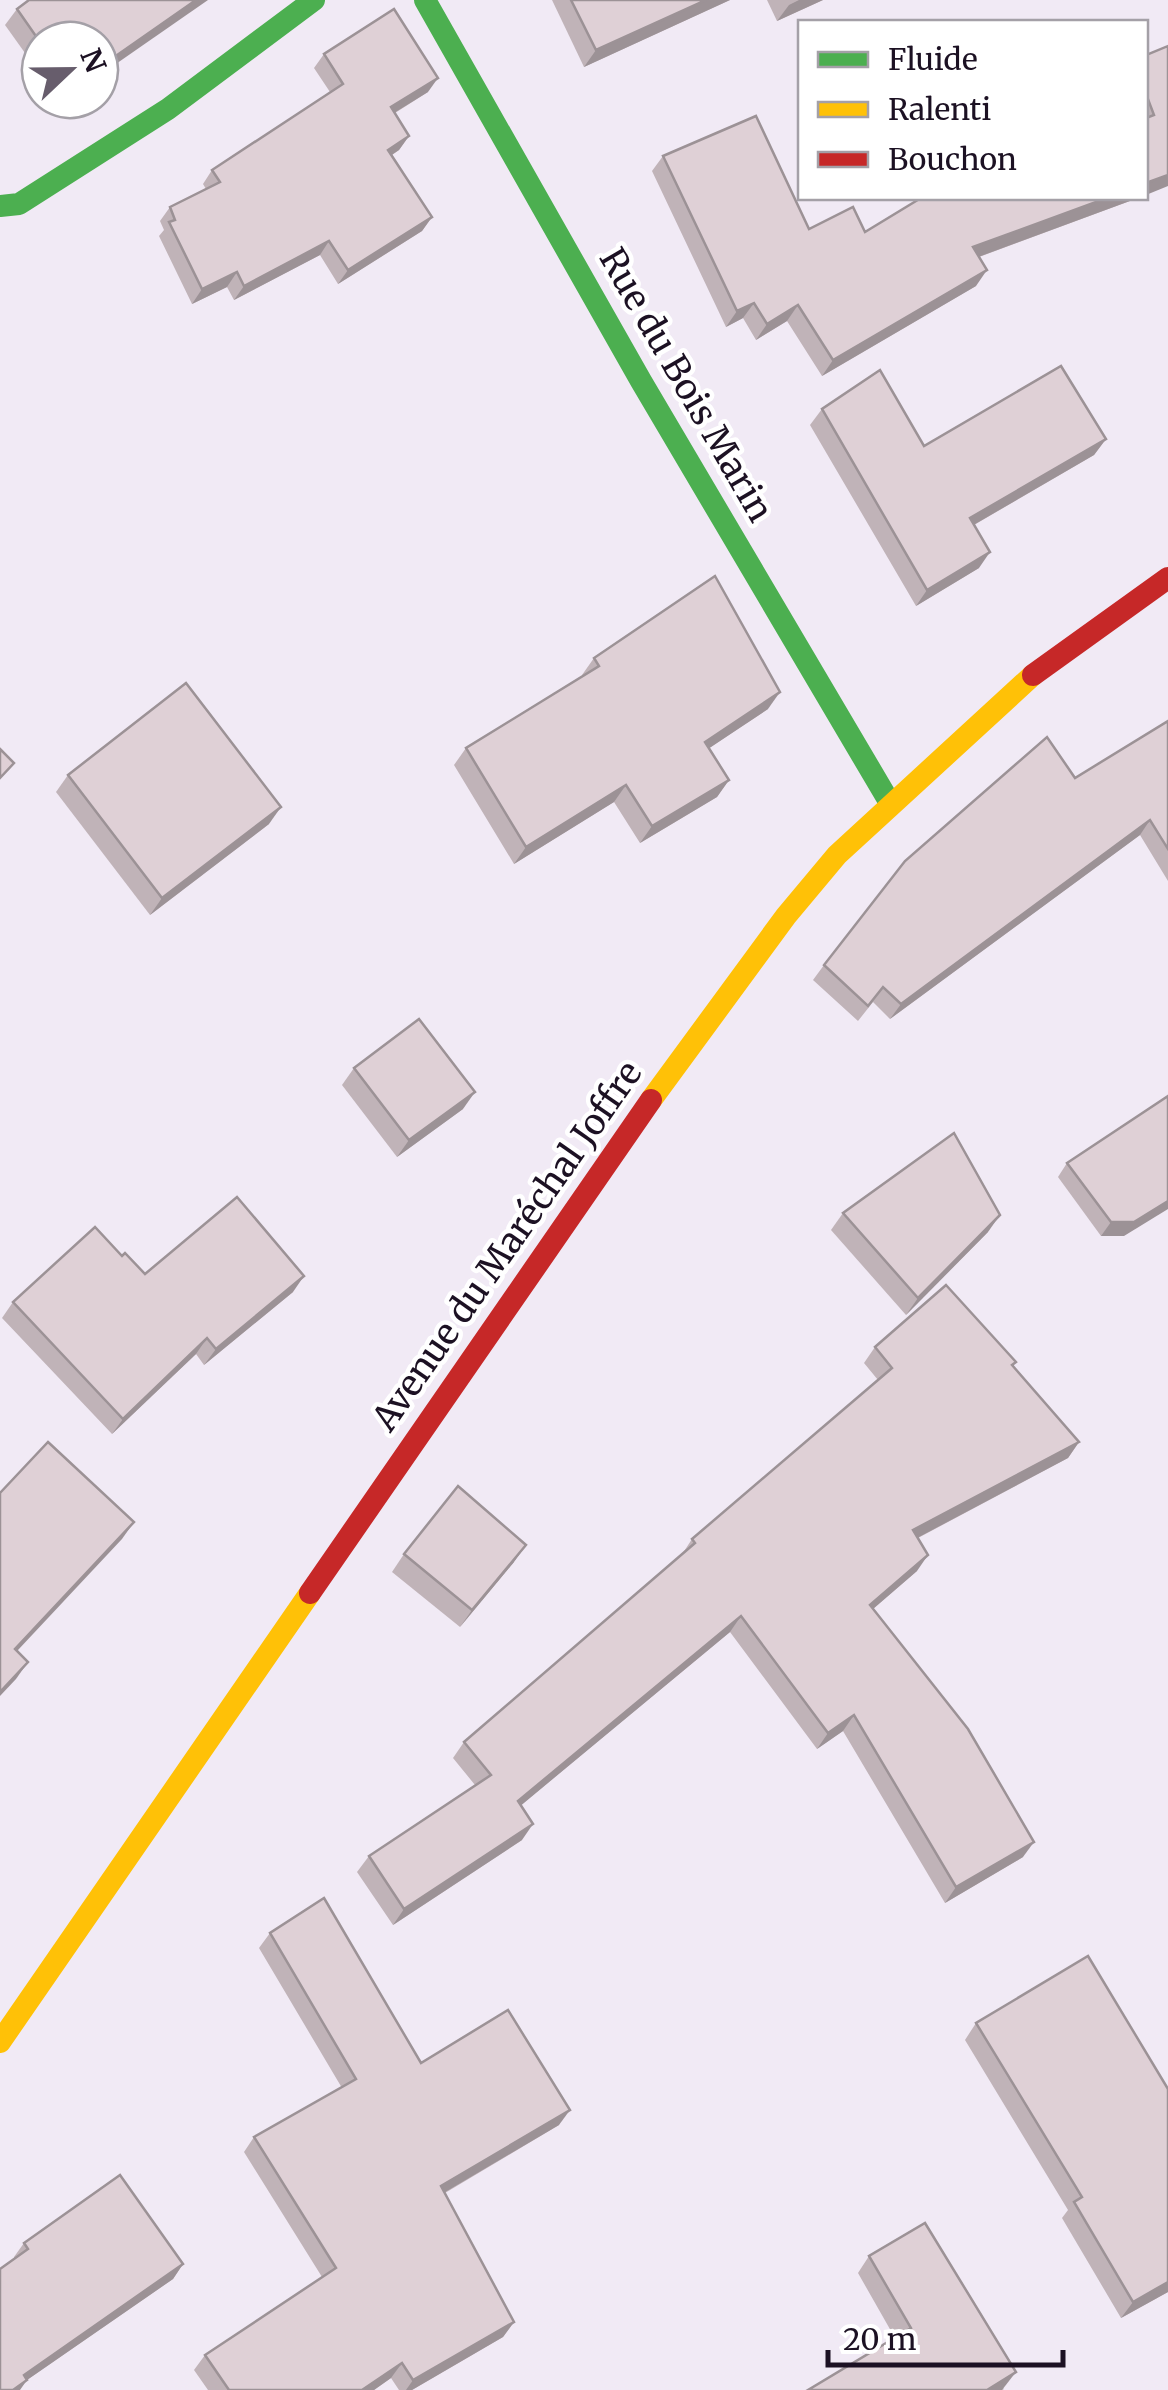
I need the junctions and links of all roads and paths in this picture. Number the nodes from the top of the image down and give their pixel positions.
1 (314, 0) edge
2 (425, 0) edge
3 (0, 206) edge
4 (1168, 578) edge
5 (890, 802) junction
6 (0, 2042) edge

1 - 3 street
2 - 5 street, Rue du Bois Marin
4 - 5 street, Avenue du Maréchal Joffre
5 - 6 street, Avenue du Maréchal Joffre

